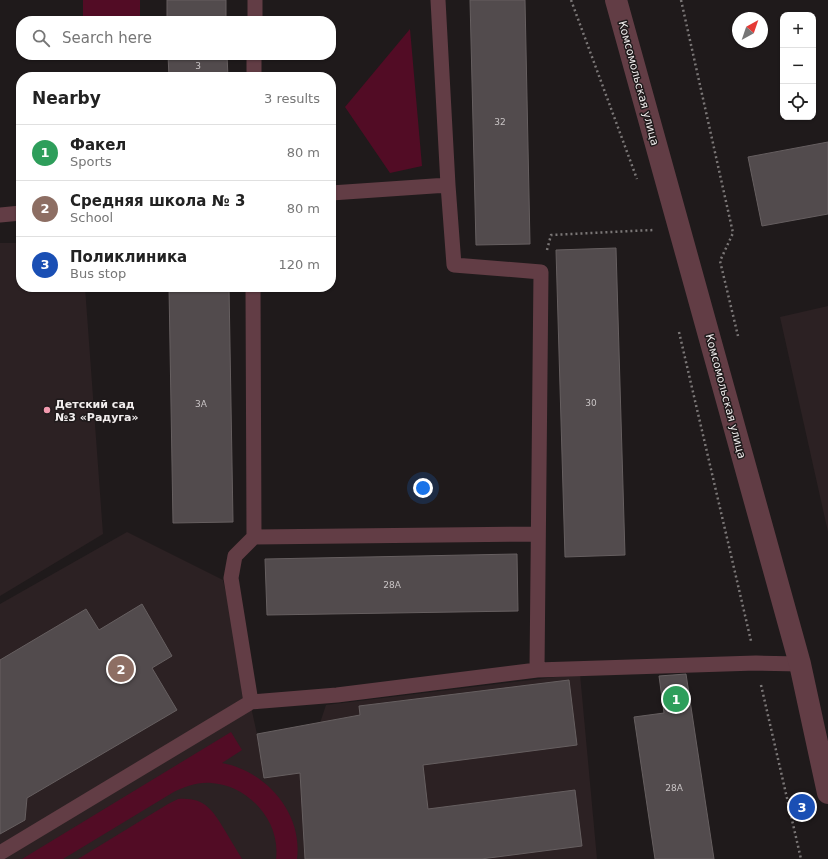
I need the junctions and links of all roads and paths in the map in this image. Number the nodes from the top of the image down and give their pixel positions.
1 (255, 0) edge
2 (438, 0) edge
3 (571, 0) edge
4 (616, 0) edge
5 (681, 0) edge
6 (255, 16) edge
7 (254, 60) edge
8 (254, 72) edge
9 (448, 185) junction
10 (639, 186) dead end
11 (336, 194) edge
12 (16, 213) edge
13 (0, 215) edge
14 (653, 223) dead end
15 (733, 233) dead end
16 (541, 272) junction
17 (253, 292) edge
18 (679, 331) dead end
19 (538, 534) junction
20 (254, 538) junction
21 (756, 663) junction
22 (800, 664) junction
23 (537, 670) junction
24 (251, 702) junction
25 (828, 793) edge
26 (0, 853) edge
27 (801, 859) edge

1 - 6 lane
2 - 9 lane
3 - 10 path
4 - 22 street, Комсомольская улица
5 - 15 path
7 - 8 lane
9 - 11 lane
9 - 16 lane
12 - 13 lane
14 - 16 path
16 - 19 lane
17 - 20 lane
18 - 21 path
19 - 20 lane
19 - 23 lane
20 - 24 lane
21 - 22 lane
21 - 23 lane
21 - 27 path
22 - 25 street, Комсомольская улица
23 - 24 lane
24 - 26 lane

